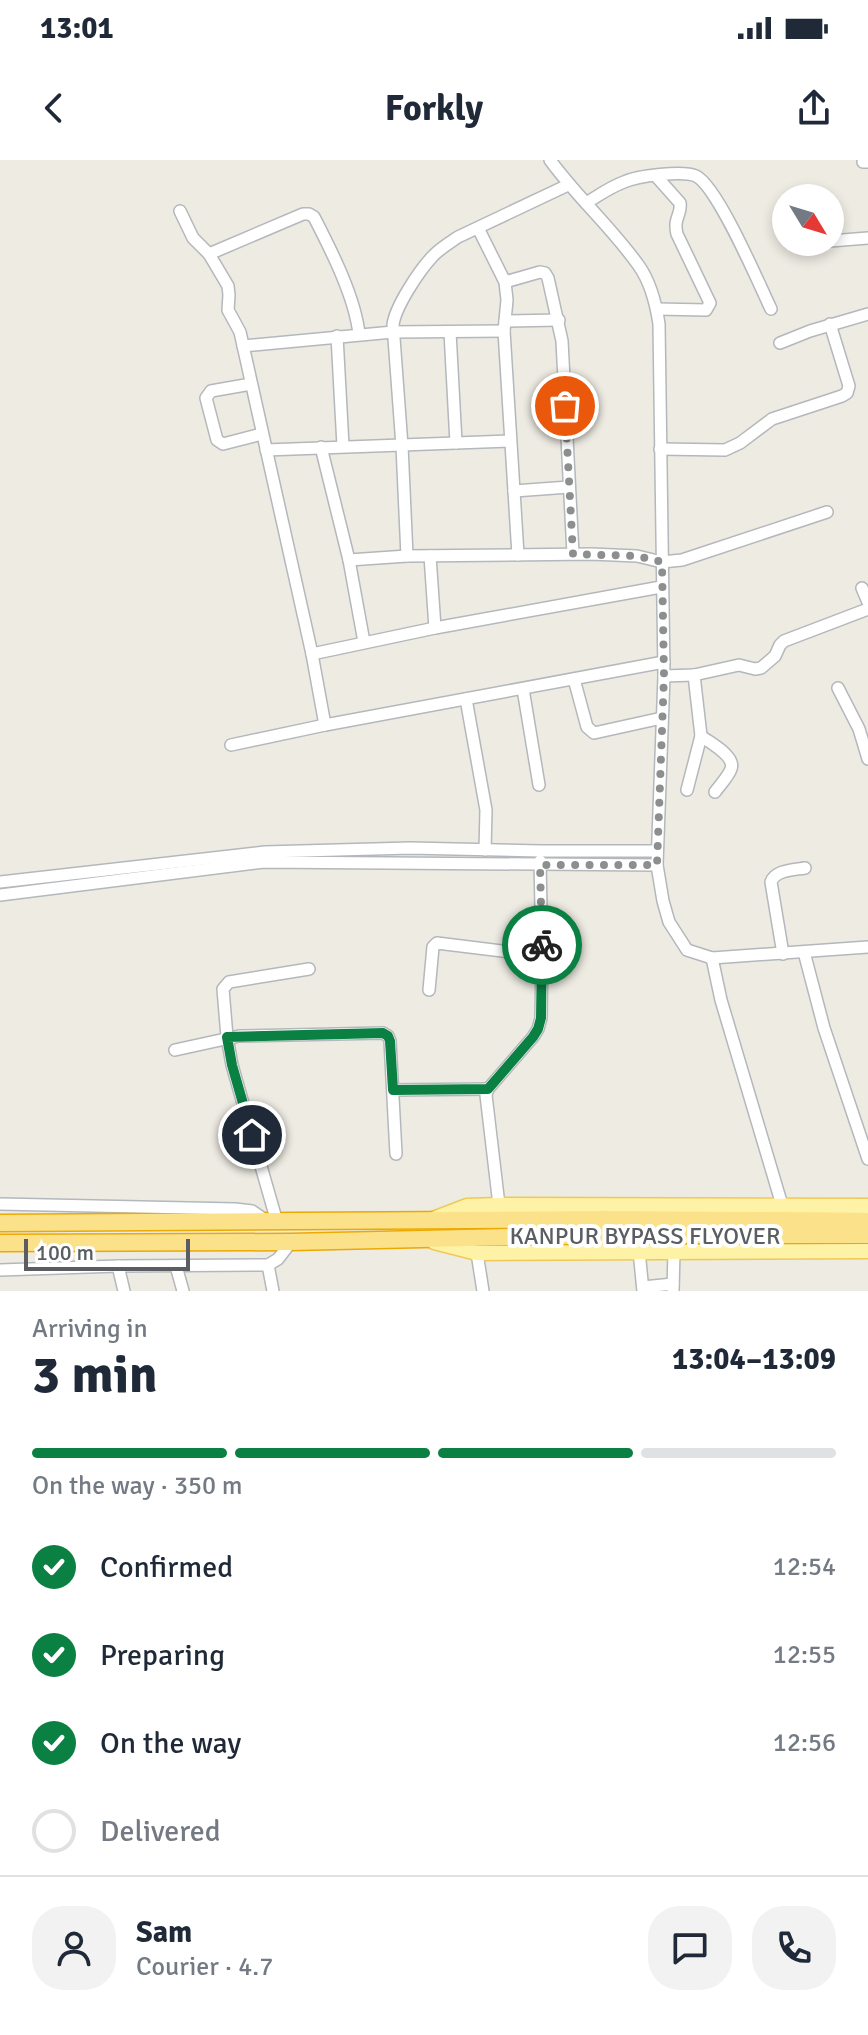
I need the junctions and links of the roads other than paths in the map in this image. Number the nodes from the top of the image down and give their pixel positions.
1 (550, 160) edge
2 (656, 176) junction
3 (568, 185) junction
4 (586, 203) junction
5 (180, 211) dead end
6 (478, 228) junction
7 (868, 238) edge
8 (844, 240) edge
9 (209, 254) junction
10 (505, 282) junction
11 (657, 309) junction
12 (771, 309) dead end
13 (868, 314) edge
14 (559, 320) junction
15 (830, 324) junction
16 (505, 326) junction
17 (393, 332) junction
18 (450, 332) junction
19 (359, 334) junction
20 (337, 336) junction
21 (780, 343) dead end
22 (243, 346) junction
23 (251, 384) junction
24 (262, 434) junction
25 (510, 441) junction
26 (456, 443) junction
27 (343, 446) junction
28 (402, 446) junction
29 (321, 447) junction
30 (660, 449) junction
31 (266, 450) junction
32 (569, 487) junction
33 (514, 491) junction
34 (827, 512) dead end
35 (573, 554) junction
36 (518, 555) junction
37 (407, 556) junction
38 (430, 556) junction
39 (349, 560) junction
40 (662, 562) junction
41 (661, 587) junction
42 (862, 588) dead end
43 (868, 602) edge
44 (868, 609) edge
45 (435, 628) junction
46 (364, 642) junction
47 (312, 654) junction
48 (664, 662) junction
49 (694, 675) junction
50 (664, 676) junction
51 (574, 679) junction
52 (838, 688) dead end
53 (523, 689) junction
54 (466, 699) junction
55 (662, 718) junction
56 (325, 725) junction
57 (863, 728) edge
58 (701, 736) junction
59 (231, 745) dead end
60 (868, 759) edge
61 (539, 785) dead end
62 (687, 790) dead end
63 (715, 792) dead end
64 (485, 850) junction
65 (540, 851) junction
66 (657, 851) junction
67 (540, 865) junction
68 (657, 865) junction
69 (805, 868) dead end
70 (0, 882) edge
71 (0, 895) edge
72 (868, 947) edge
73 (804, 952) junction
74 (783, 954) junction
75 (542, 956) junction
76 (712, 958) junction
77 (309, 969) dead end
78 (429, 990) dead end
79 (227, 1037) junction
80 (175, 1050) dead end
81 (488, 1089) junction
82 (393, 1090) junction
83 (396, 1154) dead end
84 (868, 1159) edge
85 (0, 1202) edge
86 (499, 1205) junction
87 (782, 1205) junction
88 (868, 1206) edge
89 (868, 1221) edge
90 (273, 1222) junction
91 (425, 1222) junction
92 (0, 1223) edge
93 (604, 1227) junction
94 (868, 1235) edge
95 (422, 1239) junction
96 (291, 1242) junction
97 (0, 1243) edge
98 (639, 1251) junction
99 (674, 1251) junction
100 (868, 1251) edge
101 (477, 1253) junction
102 (268, 1265) junction
103 (118, 1266) junction
104 (176, 1266) junction
105 (0, 1270) edge
106 (673, 1288) edge
107 (643, 1289) edge
108 (124, 1291) edge
109 (183, 1291) edge
110 (273, 1291) edge
111 (483, 1291) edge

1 - 3 street
2 - 4 street
2 - 11 street
2 - 12 street
3 - 4 street
3 - 6 street
4 - 11 street
5 - 9 street
6 - 10 street
6 - 17 street
7 - 8 street
9 - 19 street
9 - 22 street
10 - 14 street
10 - 16 street
11 - 30 street
13 - 15 street
14 - 16 street
14 - 32 street
15 - 21 street
15 - 30 street
16 - 18 street
16 - 25 street
17 - 18 street
17 - 19 street
17 - 28 street
18 - 26 street
19 - 20 street
20 - 22 street
20 - 27 street
22 - 23 street
23 - 24 street
23 - 24 street
24 - 31 street
25 - 26 street
25 - 33 street
26 - 28 street
27 - 28 street
27 - 29 street
28 - 37 street
29 - 31 street
29 - 39 street
30 - 40 street
31 - 47 street
32 - 33 street
32 - 35 street
33 - 36 street
34 - 40 street
35 - 36 street
35 - 40 street
36 - 38 street
37 - 38 street
37 - 39 street
38 - 45 street
39 - 46 street
40 - 41 street
41 - 45 street
41 - 48 street
42 - 43 street
44 - 49 street
45 - 46 street
46 - 47 street
47 - 56 street
48 - 50 street
48 - 51 street
49 - 50 street
49 - 58 street
50 - 55 street
51 - 53 street
51 - 55 street
52 - 57 street
53 - 54 street
53 - 61 street
54 - 56 street
54 - 64 street
55 - 66 street
56 - 59 street
57 - 60 street
58 - 62 street
58 - 63 street
64 - 65 street
64 - 70 street
65 - 66 street
65 - 67 street
66 - 68 street
67 - 68 street
67 - 71 street
67 - 75 street
68 - 76 street
69 - 74 street
72 - 73 street
73 - 74 street
73 - 84 street
74 - 76 street
75 - 78 street
75 - 81 street
76 - 87 street
77 - 79 street
79 - 80 street
79 - 82 street
79 - 90 street
81 - 82 street
81 - 86 street
82 - 83 street
85 - 90 street
86 - 87 main road
86 - 91 main road
87 - 88 main road
89 - 93 highway, KANPUR BYPASS FLYOVER
90 - 91 highway, KANPUR BYPASS FLYOVER
90 - 92 highway, KANPUR BYPASS FLYOVER
91 - 93 highway, KANPUR BYPASS FLYOVER
93 - 94 highway, KANPUR BYPASS FLYOVER
93 - 95 highway, KANPUR BYPASS FLYOVER
95 - 96 highway, KANPUR BYPASS FLYOVER
95 - 101 main road
96 - 97 highway, KANPUR BYPASS FLYOVER
96 - 102 street
98 - 99 main road
98 - 101 main road
98 - 107 street
99 - 100 main road
99 - 106 street
101 - 111 street
102 - 104 street
102 - 110 street
103 - 104 street
103 - 105 street
103 - 108 street
104 - 109 street
106 - 107 street

